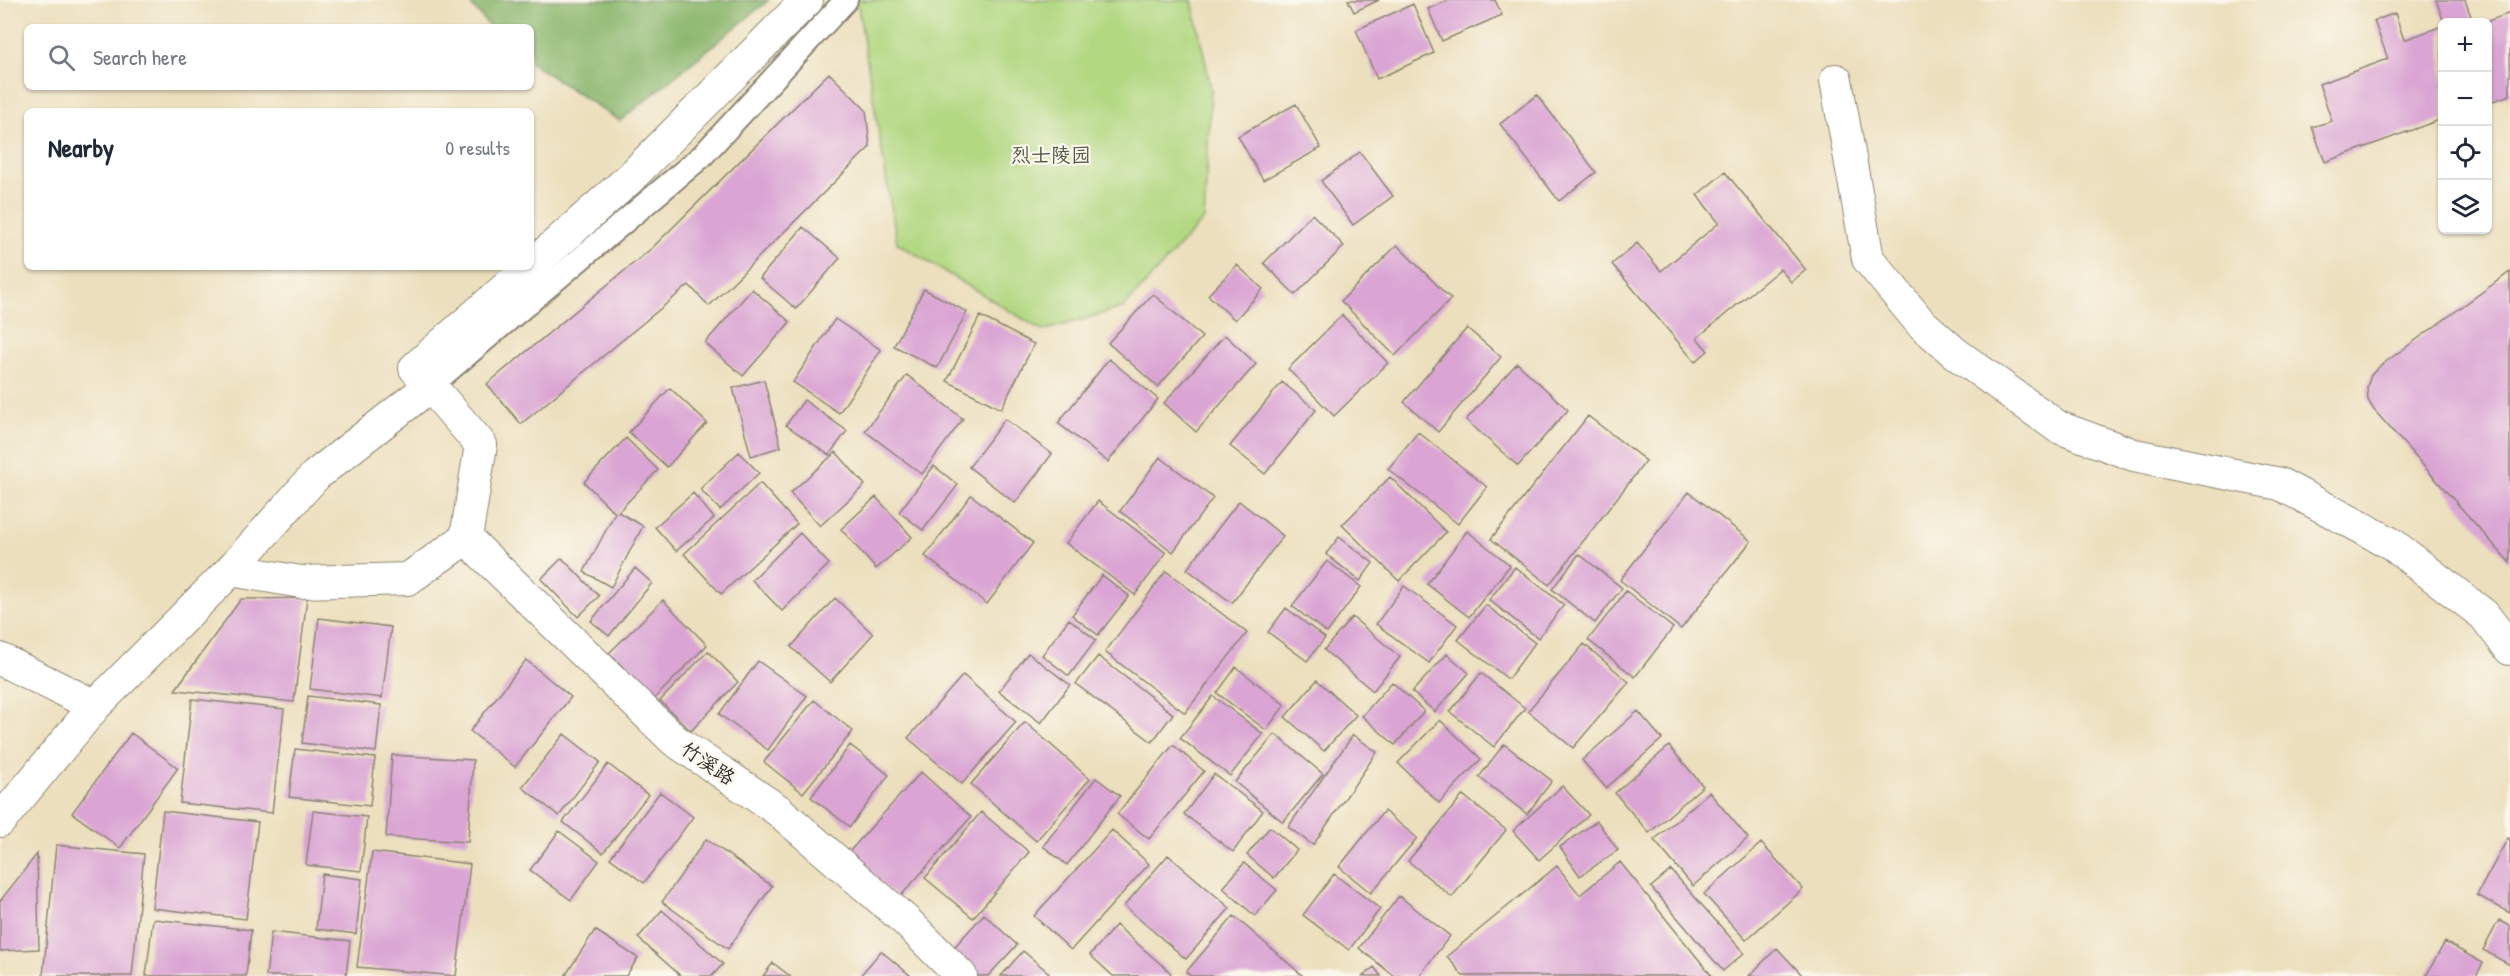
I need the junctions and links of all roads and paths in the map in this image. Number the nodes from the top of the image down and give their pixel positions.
1 (807, 0) edge
2 (846, 0) edge
3 (1836, 80) dead end
4 (534, 263) edge
5 (525, 270) edge
6 (430, 386) junction
7 (466, 538) junction
8 (231, 570) junction
9 (2510, 649) edge
10 (0, 659) edge
11 (95, 706) junction
12 (0, 821) edge
13 (960, 976) edge

1 - 4 street
2 - 6 street
3 - 9 street
5 - 6 street
6 - 7 street
6 - 8 street
7 - 8 street
7 - 13 street, 竹溪路
8 - 11 street
10 - 11 street
11 - 12 street

